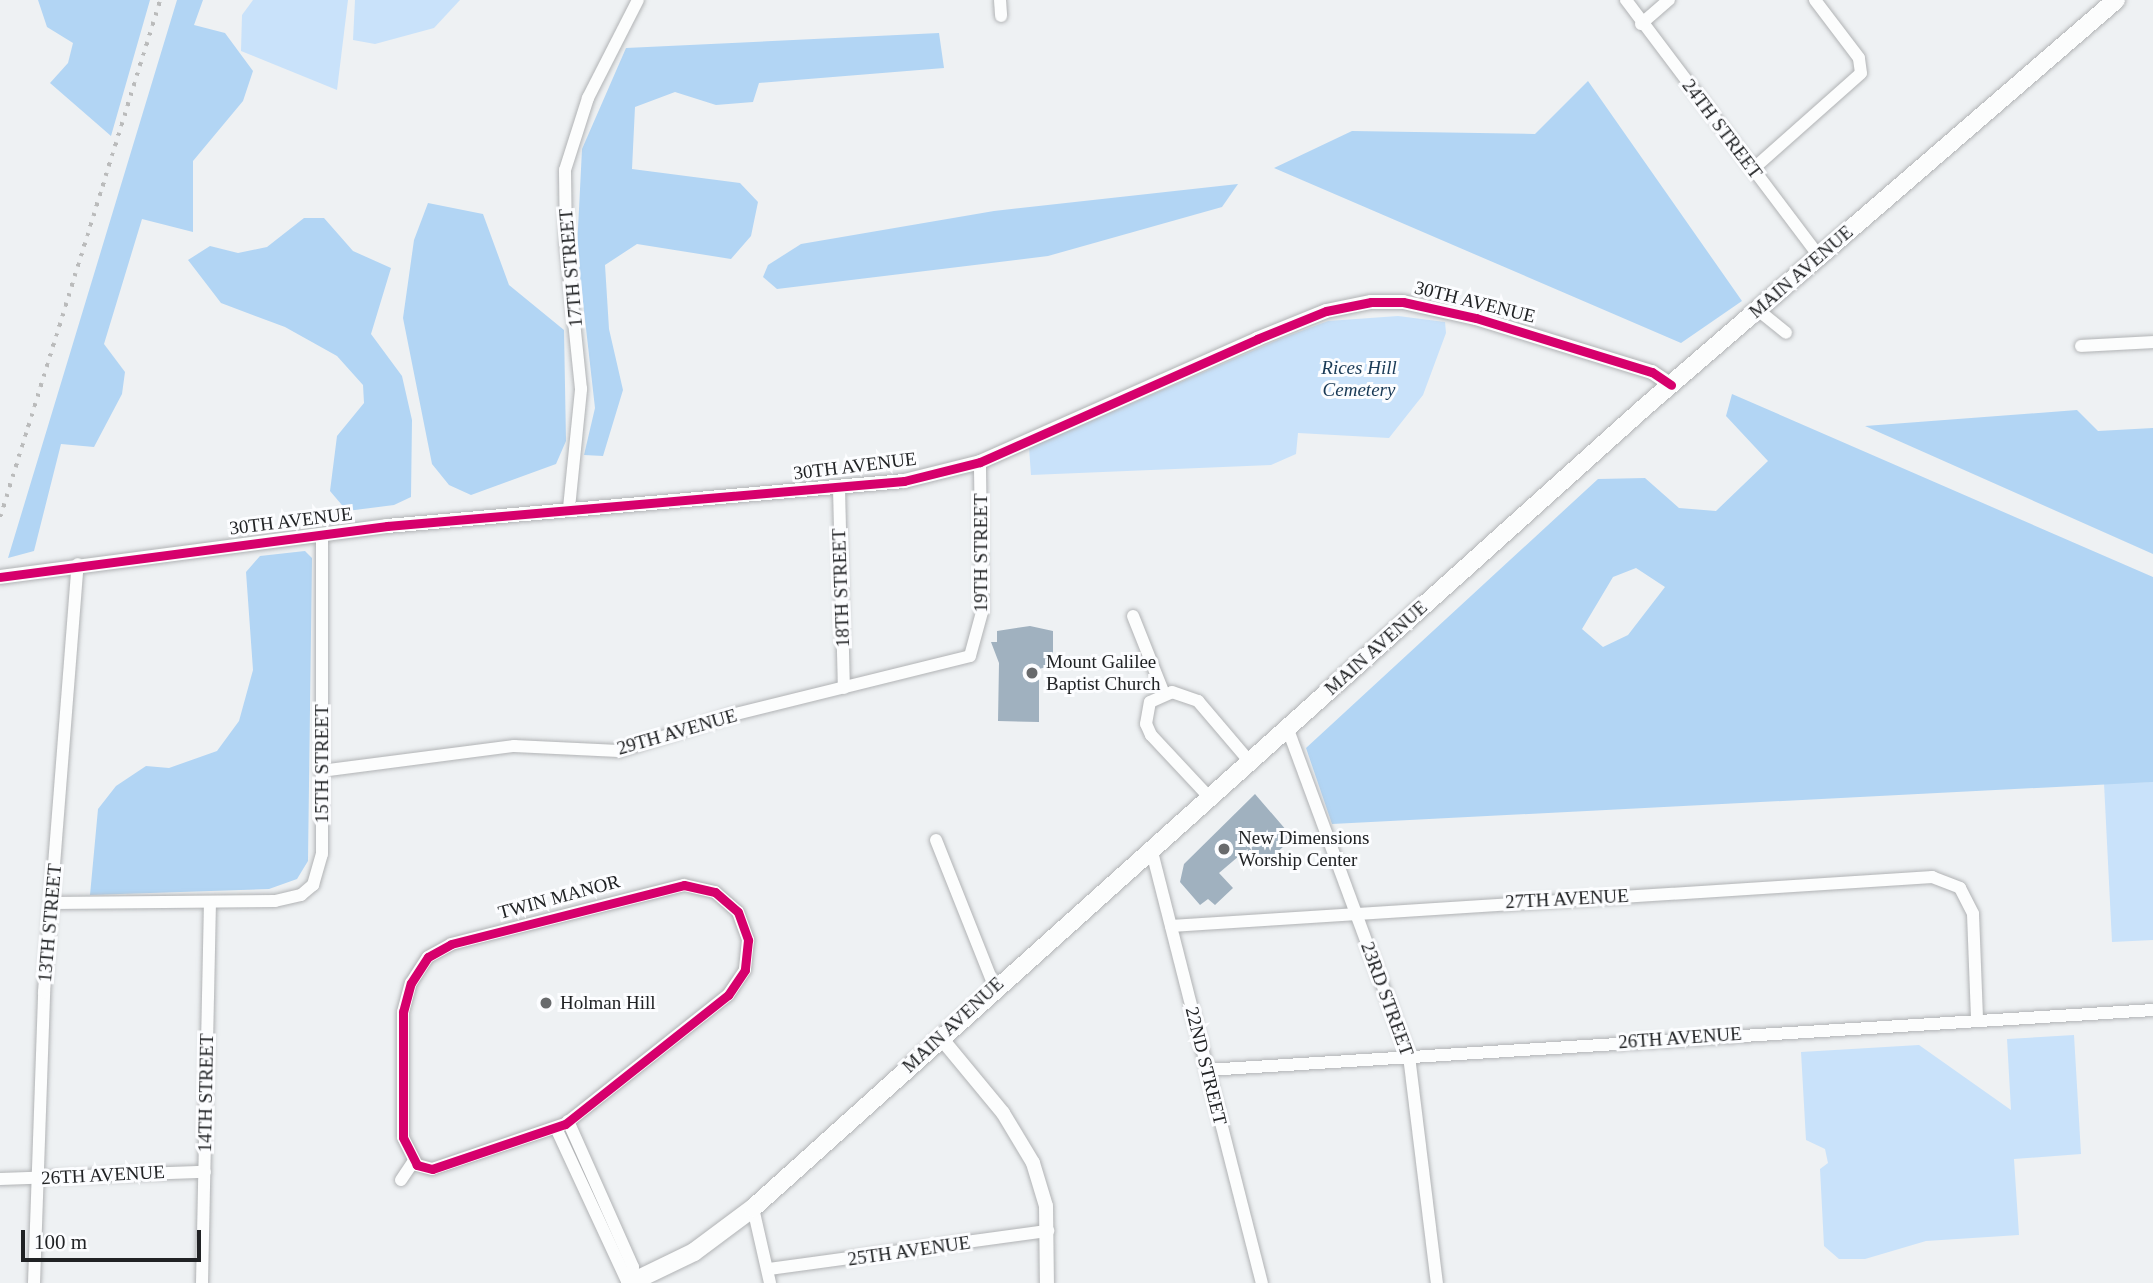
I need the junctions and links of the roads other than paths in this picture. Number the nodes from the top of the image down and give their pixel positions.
1 (638, 0) edge
2 (1000, 0) edge
3 (1626, 0) edge
4 (1668, 0) edge
5 (1815, 0) edge
6 (2116, 0) edge
7 (1001, 16) dead end
8 (1642, 24) junction
9 (1753, 169) junction
10 (1819, 256) junction
11 (1758, 310) junction
12 (1786, 333) dead end
13 (2153, 342) edge
14 (2081, 346) dead end
15 (1671, 385) junction
16 (980, 462) junction
17 (839, 488) junction
18 (569, 508) junction
19 (322, 534) junction
20 (78, 564) junction
21 (0, 577) edge
22 (1133, 616) dead end
23 (978, 643) joint
24 (844, 688) junction
25 (1164, 694) junction
26 (1287, 727) junction
27 (1249, 761) junction
28 (321, 771) junction
29 (1209, 797) junction
30 (936, 840) dead end
31 (1152, 848) junction
32 (52, 903) junction
33 (210, 904) junction
34 (1354, 913) junction
35 (1171, 926) junction
36 (994, 986) junction
37 (2153, 1010) edge
38 (1977, 1018) junction
39 (941, 1038) junction
40 (1409, 1056) junction
41 (1207, 1070) junction
42 (568, 1121) junction
43 (556, 1128) junction
44 (414, 1161) junction
45 (205, 1172) junction
46 (0, 1179) edge
47 (37, 1179) junction
48 (401, 1180) dead end
49 (753, 1208) junction
50 (1048, 1231) junction
51 (769, 1269) junction
52 (34, 1283) edge
53 (202, 1283) edge
54 (629, 1283) edge
55 (770, 1283) edge
56 (1047, 1283) edge
57 (1262, 1283) edge
58 (1437, 1283) edge

1 - 18 street, 17TH STREET
2 - 7 street
3 - 8 street, 24TH STREET
4 - 8 street
5 - 9 street
6 - 10 main road, MAIN AVENUE
8 - 9 street, 24TH STREET
9 - 10 street, 24TH STREET
10 - 11 main road, MAIN AVENUE
11 - 12 street
11 - 15 main road, MAIN AVENUE
13 - 14 street
15 - 16 street, 30TH AVENUE
15 - 26 main road, MAIN AVENUE
16 - 17 street, 30TH AVENUE
16 - 23 street, 19TH STREET
17 - 18 street, 30TH AVENUE
17 - 24 street, 18TH STREET
18 - 19 street, 30TH AVENUE
19 - 20 street, 30TH AVENUE
19 - 28 street, 15TH STREET
20 - 21 street, 30TH AVENUE
20 - 32 street, 13TH STREET
22 - 25 street
23 - 24 street, 29TH AVENUE
24 - 28 street, 29TH AVENUE
25 - 27 street
25 - 29 street
26 - 27 main road, MAIN AVENUE
26 - 34 street, 23RD STREET
27 - 29 main road, MAIN AVENUE
28 - 33 street, 15TH STREET
29 - 31 main road, MAIN AVENUE
30 - 36 street
31 - 35 street, 22ND STREET
31 - 36 main road, MAIN AVENUE
32 - 33 street
32 - 47 street, 13TH STREET
33 - 45 street, 14TH STREET
34 - 35 street, 27TH AVENUE
34 - 38 street, 27TH AVENUE
34 - 40 street, 23RD STREET
35 - 41 street, 22ND STREET
36 - 39 main road, MAIN AVENUE
37 - 38 street, 26TH AVENUE
38 - 40 street, 26TH AVENUE
39 - 49 main road, MAIN AVENUE
39 - 50 street
40 - 41 street, 26TH AVENUE
40 - 58 street, 23RD STREET
41 - 57 street, 22ND STREET
42 - 43 street, TWIN MANOR
42 - 44 street, TWIN MANOR
42 - 54 street
43 - 44 street, TWIN MANOR
43 - 54 street
44 - 48 street
45 - 47 street, 26TH AVENUE
45 - 53 street, 14TH STREET
46 - 47 street, 26TH AVENUE
47 - 52 street, 13TH STREET
49 - 51 street
49 - 54 main road, MAIN AVENUE
50 - 51 street, 25TH AVENUE
50 - 56 street
51 - 55 street

